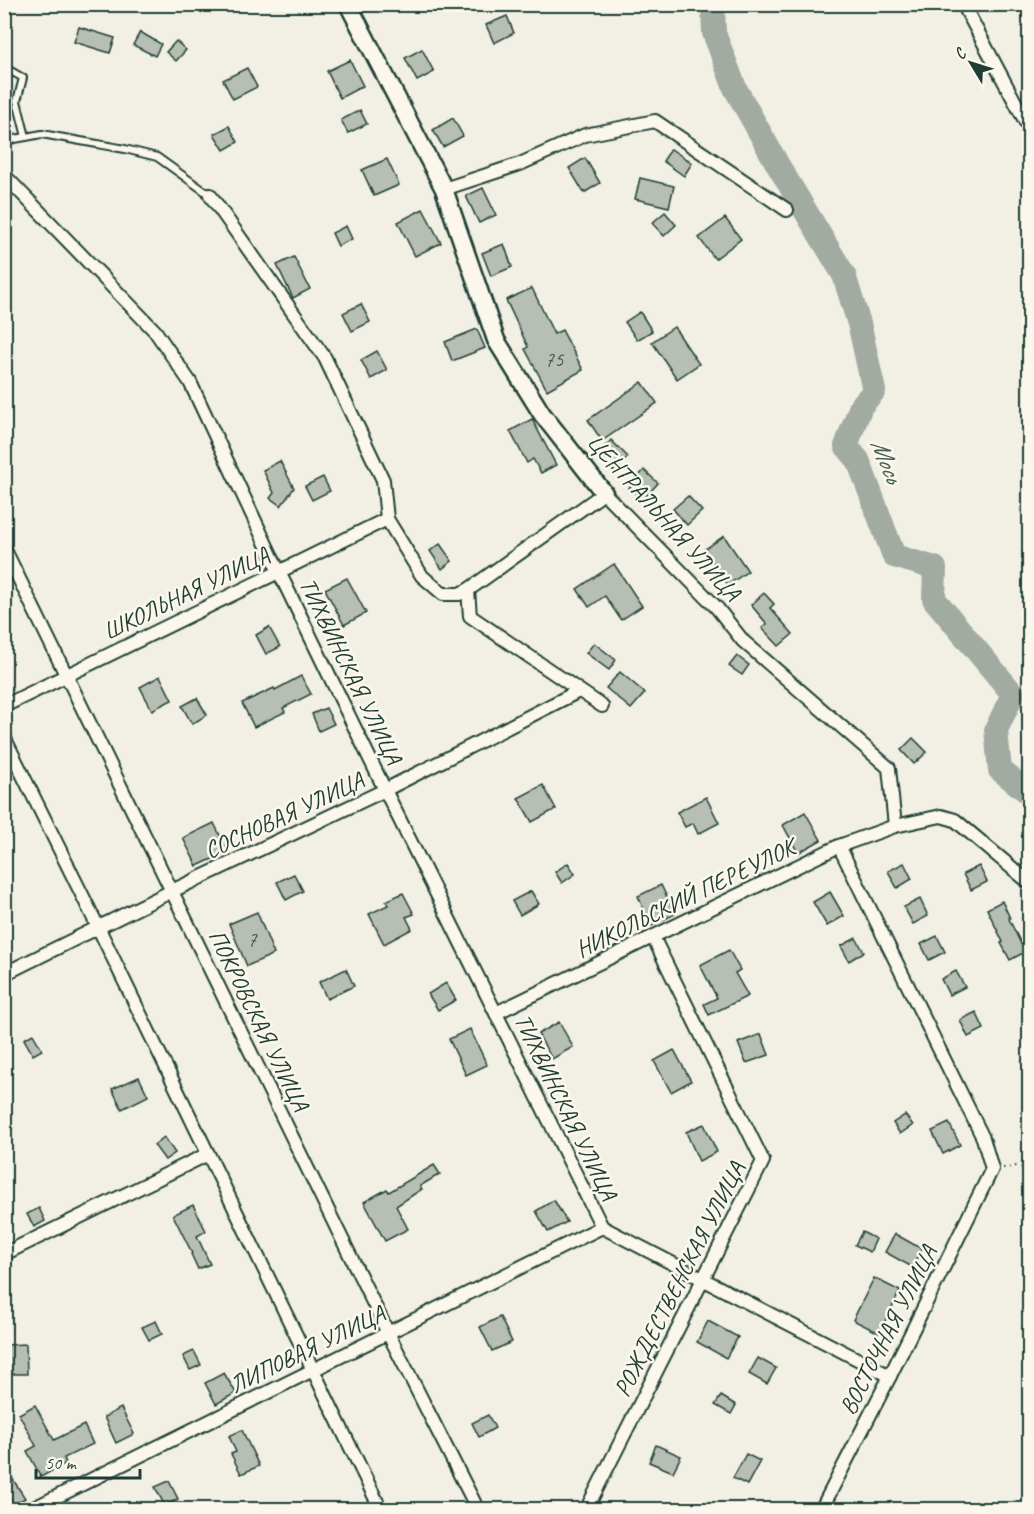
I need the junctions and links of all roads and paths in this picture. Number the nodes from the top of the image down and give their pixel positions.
1 (348, 4) edge
2 (963, 4) edge
3 (4, 67) edge
4 (1029, 130) edge
5 (26, 137) junction
6 (4, 141) edge
7 (4, 175) edge
8 (444, 189) junction
9 (210, 195) joint
10 (787, 210) dead end
11 (604, 493) junction
12 (387, 519) junction
13 (4, 548) edge
14 (279, 572) junction
15 (468, 590) junction
16 (67, 675) junction
17 (579, 691) junction
18 (4, 706) edge
19 (602, 706) dead end
20 (4, 737) edge
21 (385, 790) junction
22 (895, 826) junction
23 (839, 846) junction
24 (1029, 884) edge
25 (172, 891) junction
26 (98, 927) junction
27 (653, 937) junction
28 (4, 974) edge
29 (496, 1013) junction
30 (208, 1154) junction
31 (992, 1169) junction
32 (1029, 1170) edge
33 (602, 1227) junction
34 (4, 1254) edge
35 (702, 1278) junction
36 (388, 1333) junction
37 (313, 1370) junction
38 (890, 1376) junction
39 (30, 1509) edge
40 (381, 1509) edge
41 (478, 1509) edge
42 (586, 1509) edge
43 (821, 1509) edge

1 - 8 street, ЦЕНТРАЛЬНАЯ УЛИЦА
2 - 4 street
3 - 5 lane
5 - 6 lane
5 - 9 lane
7 - 14 street, ТИХВИНСКАЯ УЛИЦА
8 - 10 street
8 - 11 street, ЦЕНТРАЛЬНАЯ УЛИЦА
9 - 12 street
11 - 15 street
11 - 22 street, ЦЕНТРАЛЬНАЯ УЛИЦА
12 - 14 street, ШКОЛЬНАЯ УЛИЦА
12 - 15 street
13 - 16 street, ПОКРОВСКАЯ УЛИЦА
14 - 16 street, ШКОЛЬНАЯ УЛИЦА
14 - 21 street, ТИХВИНСКАЯ УЛИЦА
15 - 17 street
16 - 18 street, ШКОЛЬНАЯ УЛИЦА
16 - 25 street, ПОКРОВСКАЯ УЛИЦА
17 - 19 street
17 - 21 street, СОСНОВАЯ УЛИЦА
20 - 26 street
21 - 25 street, СОСНОВАЯ УЛИЦА
21 - 29 street, ТИХВИНСКАЯ УЛИЦА
22 - 23 street, НИКОЛЬСКИЙ ПЕРЕУЛОК
22 - 24 street, НИКОЛЬСКИЙ ПЕРЕУЛОК
23 - 27 street, НИКОЛЬСКИЙ ПЕРЕУЛОК
23 - 31 street
25 - 26 street, СОСНОВАЯ УЛИЦА
25 - 36 street, ПОКРОВСКАЯ УЛИЦА
26 - 28 street, СОСНОВАЯ УЛИЦА
26 - 30 street
27 - 29 street, НИКОЛЬСКИЙ ПЕРЕУЛОК
27 - 35 street, РОЖДЕСТВЕНСКАЯ УЛИЦА
29 - 33 street, ТИХВИНСКАЯ УЛИЦА
30 - 34 street
30 - 37 street
31 - 32 path
31 - 38 street, ВОСТОЧНАЯ УЛИЦА
33 - 35 street
33 - 36 street, ЛИПОВАЯ УЛИЦА
35 - 38 street
35 - 42 street, РОЖДЕСТВЕНСКАЯ УЛИЦА
36 - 37 street, ЛИПОВАЯ УЛИЦА
36 - 41 street, ПОКРОВСКАЯ УЛИЦА
37 - 39 street, ЛИПОВАЯ УЛИЦА
37 - 40 street
38 - 43 street, ВОСТОЧНАЯ УЛИЦА

